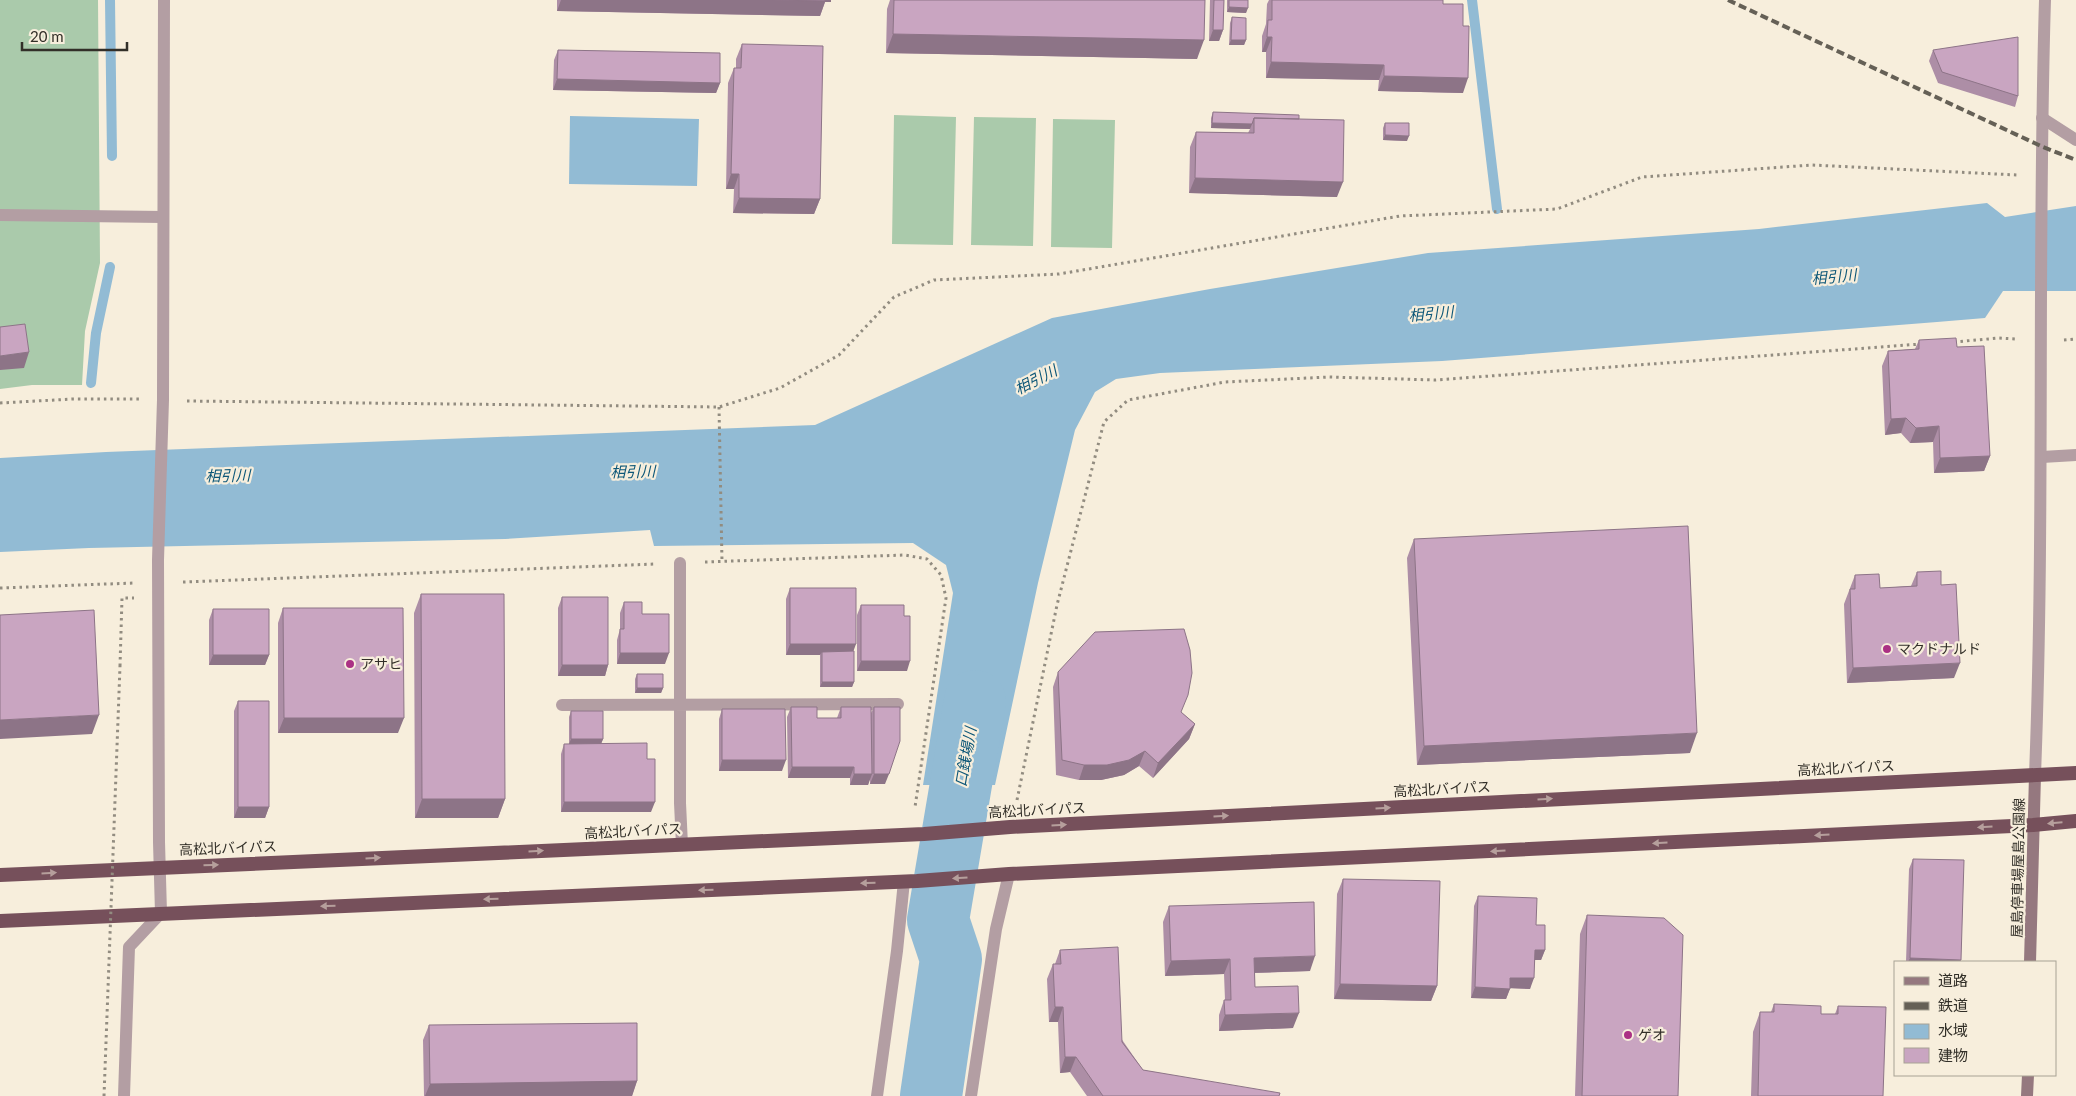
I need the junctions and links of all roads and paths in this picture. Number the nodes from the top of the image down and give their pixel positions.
1 (164, 0) edge
2 (2046, 0) edge
3 (2042, 118) junction
4 (2076, 140) edge
5 (2043, 175) junction
6 (0, 215) edge
7 (163, 217) junction
8 (2076, 339) edge
9 (2041, 341) junction
10 (1950, 342) edge
11 (1930, 344) edge
12 (0, 404) edge
13 (163, 405) junction
14 (719, 407) junction
15 (2076, 455) edge
16 (2042, 457) junction
17 (722, 562) dead end
18 (680, 563) dead end
19 (158, 597) junction
20 (898, 704) dead end
21 (562, 705) dead end
22 (680, 705) junction
23 (2076, 773) edge
24 (2035, 775) junction
25 (1017, 800) dead end
26 (2076, 821) edge
27 (2033, 825) junction
28 (682, 845) junction
29 (160, 867) junction
30 (0, 875) edge
31 (1006, 875) junction
32 (910, 881) junction
33 (161, 914) junction
34 (0, 921) edge
35 (2030, 961) edge
36 (2028, 1076) edge
37 (104, 1096) edge
38 (124, 1096) edge
39 (877, 1096) edge
40 (971, 1096) edge
41 (2027, 1096) edge

1 - 7 street
2 - 3 street
3 - 4 street
3 - 5 street
5 - 9 street
5 - 14 path
6 - 7 street
7 - 13 street
8 - 9 path
9 - 10 path
9 - 16 street
11 - 25 path
12 - 13 path
13 - 14 path
13 - 19 street
14 - 17 path
15 - 16 street
16 - 24 street
18 - 22 street
19 - 29 street
19 - 37 path, bridge
20 - 22 street
21 - 22 street
22 - 28 street
23 - 24 highway, 高松北バイパス
24 - 27 main road, 屋島停車場屋島公園線
28 -> 24 highway, 高松北バイパス
26 -> 27 highway
27 -> 31 highway
27 - 35 main road, 屋島停車場屋島公園線
29 -> 28 highway, 高松北バイパス
30 -> 29 highway, 高松北バイパス
29 - 33 street
31 -> 32 highway
31 - 40 street
32 -> 33 highway
32 - 39 street
33 - 34 highway
33 - 38 street
36 - 41 main road

